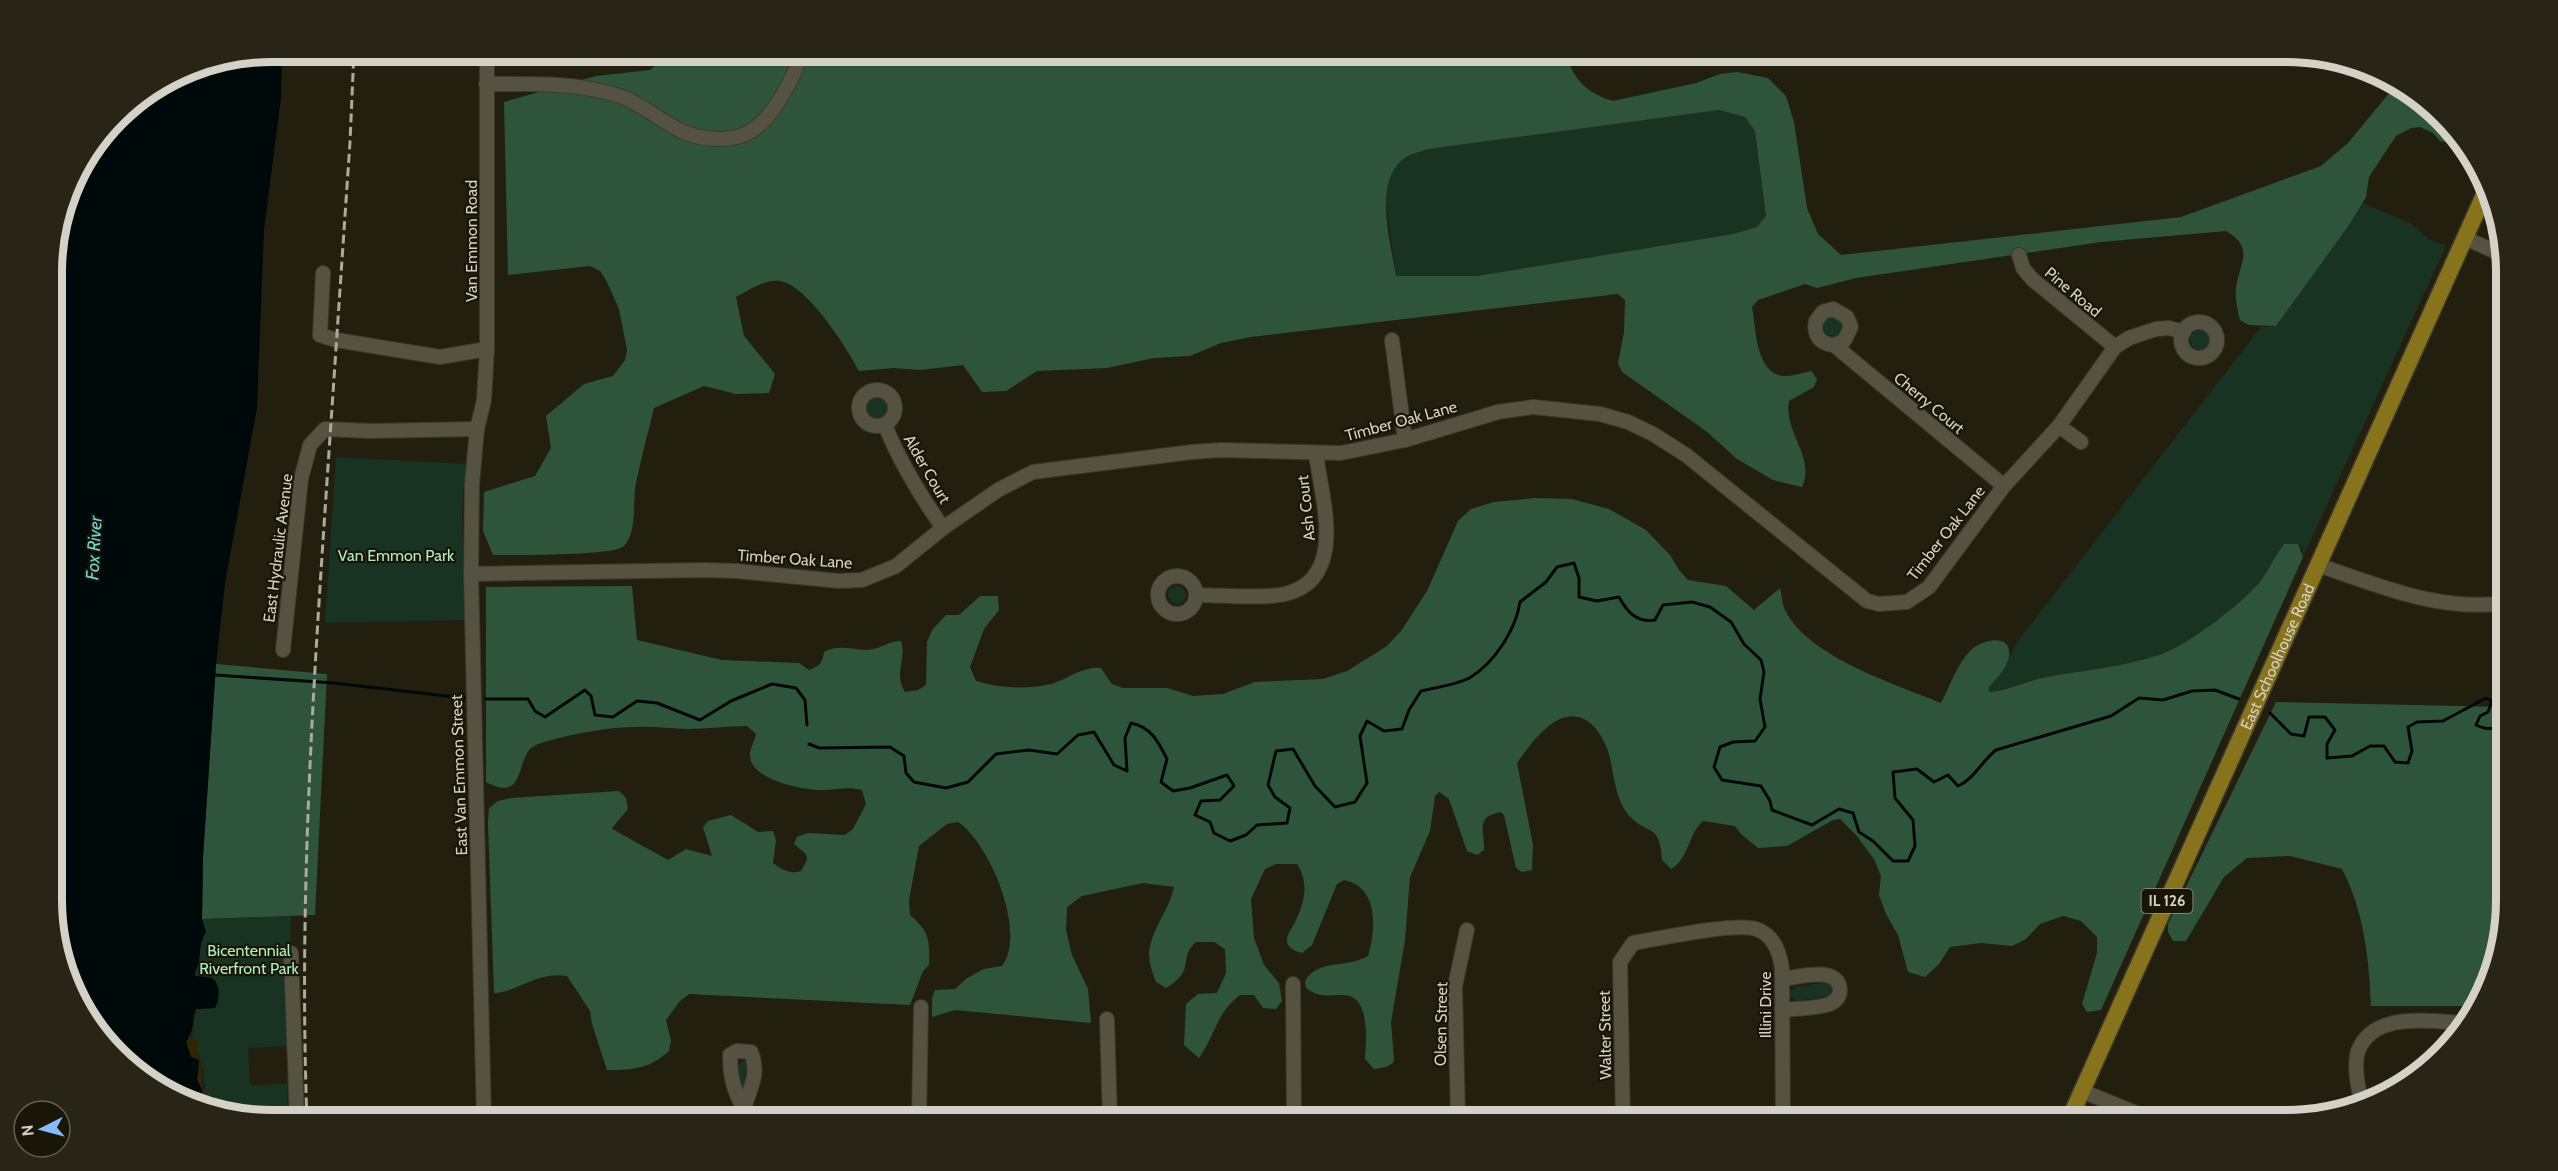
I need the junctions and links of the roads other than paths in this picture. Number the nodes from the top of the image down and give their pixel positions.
1 (486, 62) edge
2 (799, 62) edge
3 (486, 84) junction
4 (2483, 197) edge
5 (2464, 238) junction
6 (2495, 252) edge
7 (2019, 255) dead end
8 (323, 273) dead end
9 (2184, 332) dead end
10 (1392, 340) dead end
11 (1834, 345) dead end
12 (2115, 347) junction
13 (488, 349) junction
14 (885, 425) dead end
15 (2059, 426) junction
16 (477, 429) junction
17 (1405, 440) junction
18 (2081, 442) dead end
19 (1316, 454) junction
20 (2004, 486) junction
21 (943, 528) junction
22 (2318, 565) junction
23 (471, 574) junction
24 (1197, 595) dead end
25 (2496, 604) edge
26 (284, 650) dead end
27 (1467, 930) dead end
28 (1625, 952) joint
29 (291, 953) dead end
30 (1783, 979) junction
31 (1293, 984) dead end
32 (921, 1007) dead end
33 (1782, 1010) junction
34 (1107, 1019) dead end
35 (2456, 1023) edge
36 (2082, 1091) junction
37 (2361, 1096) edge
38 (1294, 1109) edge
39 (1458, 1109) edge
40 (1623, 1109) edge
41 (1783, 1109) edge
42 (2074, 1109) edge
43 (2126, 1109) edge
44 (297, 1110) edge
45 (484, 1110) edge
46 (919, 1110) edge
47 (1110, 1110) edge

1 - 3 street, Van Emmon Road
2 - 3 street
3 - 13 street, Van Emmon Road
4 - 5 main road, East Schoolhouse Road
5 - 6 street
5 - 22 main road, East Schoolhouse Road
7 - 12 street, Pine Road
8 - 13 street
9 - 12 street
10 - 17 street
11 - 20 street, Cherry Court
12 - 15 street, Timber Oak Lane
13 - 16 street, Van Emmon Road
14 - 21 street, Alder Court
15 - 18 street
15 - 20 street, Timber Oak Lane
16 - 23 street, East Van Emmon Street
16 - 26 street, East Hydraulic Avenue
17 - 19 street, Timber Oak Lane
17 - 20 street, Timber Oak Lane
19 - 21 street, Timber Oak Lane
19 - 24 street, Ash Court
21 - 23 street, Timber Oak Lane
22 - 25 street
22 - 36 main road, East Schoolhouse Road / IL 126
23 - 45 street, East Van Emmon Street
27 - 39 street, Olsen Street
28 - 30 street, Illini Drive
28 - 40 street, Walter Street
29 - 44 street
30 - 33 street, Illini Drive
30 - 33 street
31 - 38 street
32 - 46 street
33 - 41 street, Illini Drive
34 - 47 street
35 - 37 street
36 - 42 main road, East Schoolhouse Road / IL 126
36 - 43 street

